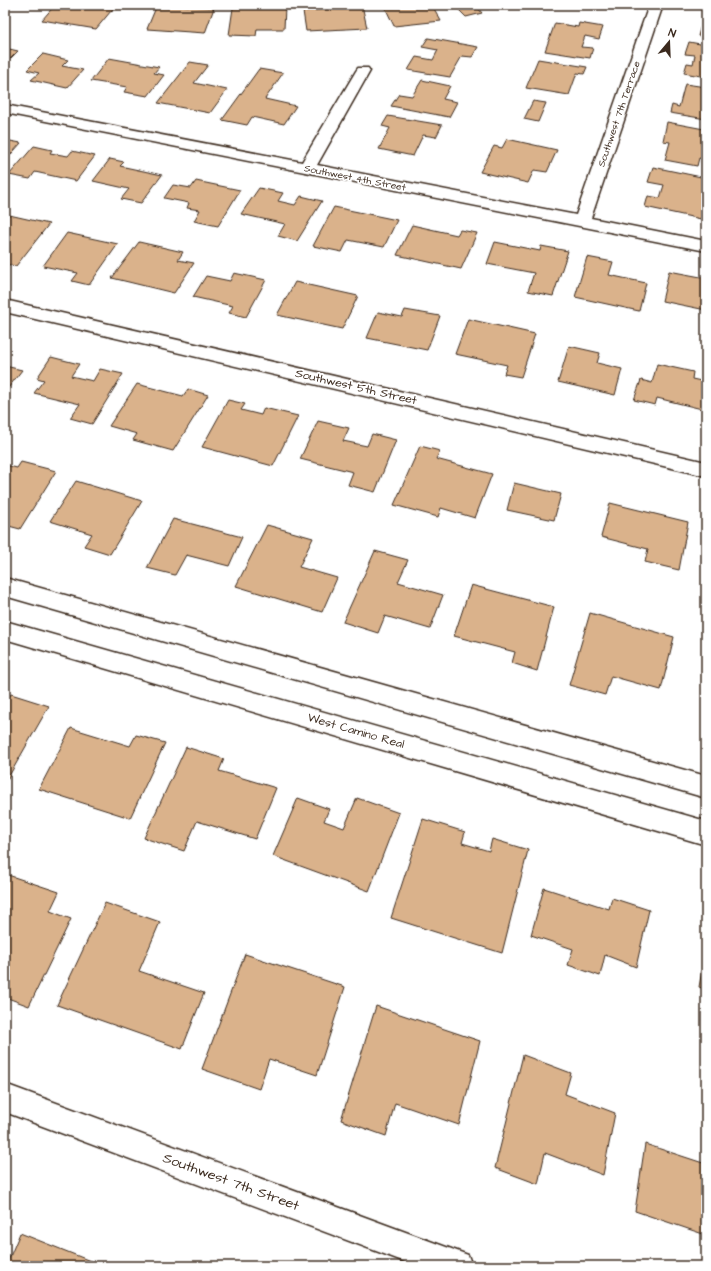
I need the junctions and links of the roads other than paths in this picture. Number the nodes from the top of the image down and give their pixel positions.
1 (656, 5) edge
2 (363, 71) dead end
3 (5, 109) edge
4 (307, 168) junction
5 (582, 222) junction
6 (706, 246) edge
7 (5, 306) edge
8 (706, 469) edge
9 (5, 587) edge
10 (5, 630) edge
11 (706, 787) edge
12 (706, 833) edge
13 (5, 1098) edge
14 (457, 1266) edge

1 - 5 street, Southwest 7th Terrace
2 - 4 street
3 - 4 street, Southwest 4th Street
4 - 5 street, Southwest 4th Street
5 - 6 street, Southwest 4th Street
7 - 8 street, Southwest 5th Street
9 - 11 street
10 - 12 street, West Camino Real
13 - 14 street, Southwest 7th Street

